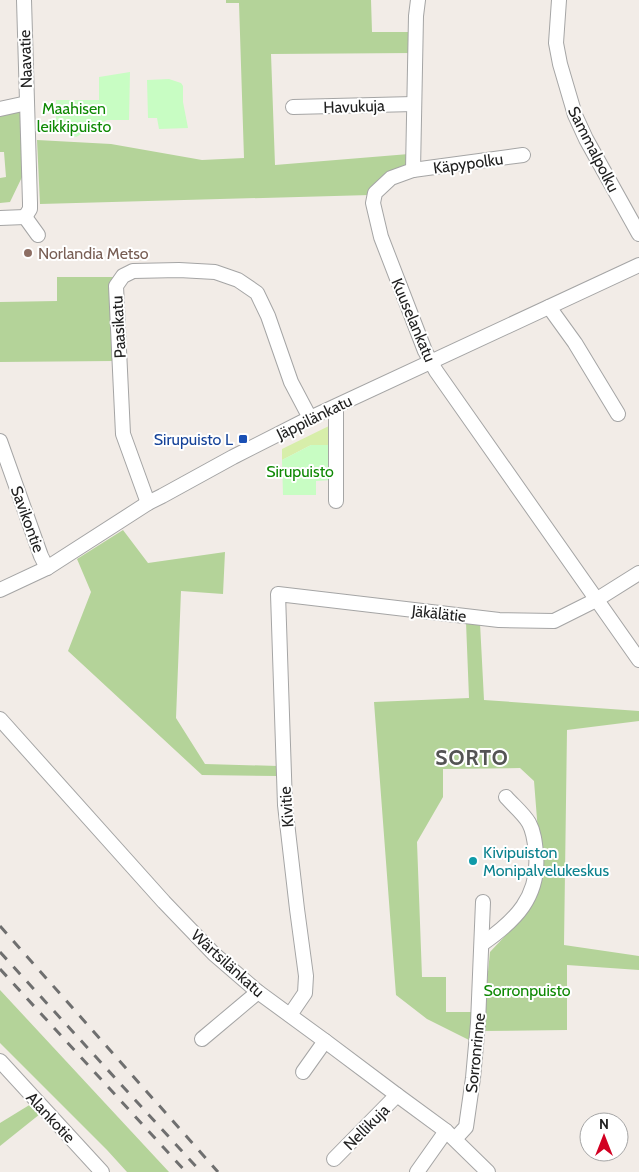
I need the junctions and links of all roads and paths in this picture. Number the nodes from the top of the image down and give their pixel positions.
1 (24, 0) edge
2 (418, 0) edge
3 (559, 0) edge
4 (27, 103) junction
5 (414, 104) junction
6 (292, 107) dead end
7 (0, 109) edge
8 (523, 155) dead end
9 (413, 170) junction
10 (27, 213) junction
11 (0, 218) edge
12 (639, 234) edge
13 (38, 235) dead end
14 (639, 265) edge
15 (549, 308) junction
16 (431, 362) junction
17 (336, 407) junction
18 (618, 414) dead end
19 (310, 418) junction
20 (0, 441) edge
21 (336, 501) dead end
22 (148, 503) junction
23 (48, 568) junction
24 (639, 572) edge
25 (0, 590) edge
26 (278, 594) joint
27 (596, 600) junction
28 (637, 654) edge
29 (3, 729) edge
30 (506, 797) dead end
31 (483, 902) dead end
32 (482, 944) junction
33 (258, 992) junction
34 (290, 1015) junction
35 (202, 1039) dead end
36 (325, 1041) junction
37 (0, 1061) edge
38 (303, 1072) dead end
39 (397, 1096) junction
40 (451, 1135) junction
41 (334, 1159) dead end
42 (102, 1172) edge
43 (417, 1172) edge
44 (488, 1172) edge

1 - 4 street, Naavatie
2 - 5 street
3 - 12 street, Sammalpolku
4 - 7 street
4 - 10 street, Naavatie
5 - 6 street, Havukuja
5 - 9 street
8 - 9 street, Käpypolku
9 - 16 street, Kuuselankatu
10 - 11 street
10 - 13 street
14 - 15 street, Jäppilänkatu
15 - 16 street, Jäppilänkatu
15 - 18 street
16 - 17 street, Jäppilänkatu
16 - 27 street, Kuuselankatu
17 - 19 street, Jäppilänkatu
17 - 21 street
19 - 22 street, Jäppilänkatu
19 - 22 street, Paasikatu
20 - 23 street, Savikontie
22 - 23 street, Jäppilänkatu
23 - 25 street, Jäppilänkatu
24 - 27 street, Jäkälätie
26 - 27 street, Jäkälätie
26 - 34 street, Kivitie
27 - 28 street, Kuuselankatu
29 - 33 street, Wärtsilänkatu
30 - 32 street
31 - 32 street, Sorronrinne
32 - 40 street, Sorronrinne
33 - 34 street, Wärtsilänkatu
33 - 35 street
34 - 36 street, Wärtsilänkatu
36 - 38 street
36 - 39 street, Wärtsilänkatu
37 - 42 street, Alankotie
39 - 40 street, Wärtsilänkatu
39 - 41 street, Nellikuja
40 - 43 street, Sorronrinne
40 - 44 street, Wärtsilänkatu

